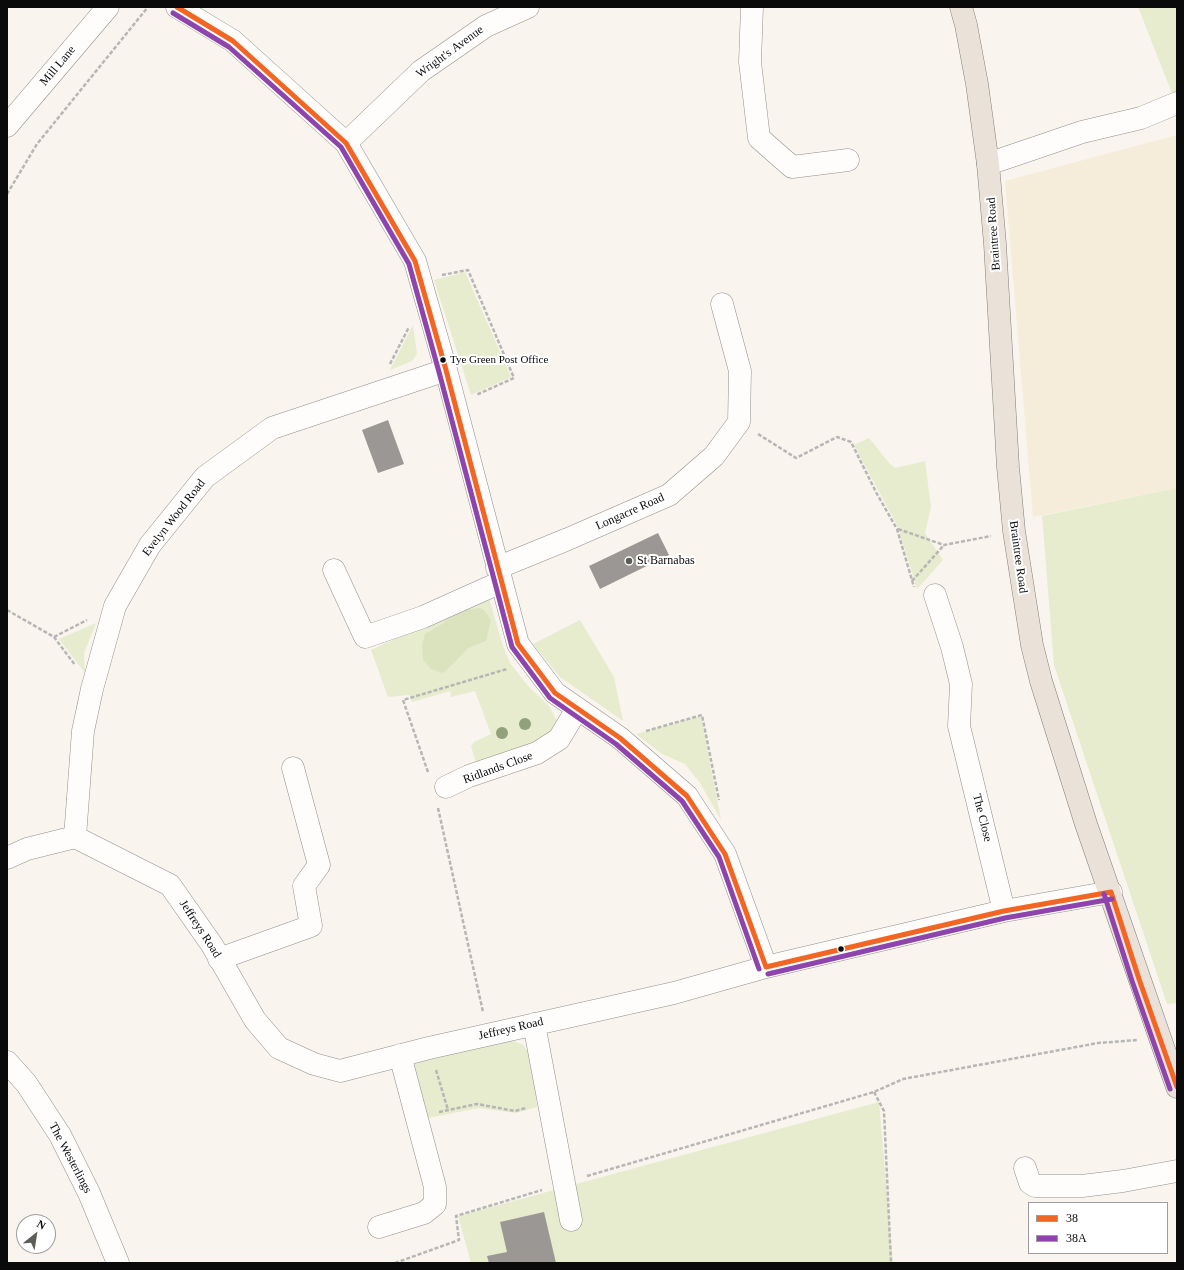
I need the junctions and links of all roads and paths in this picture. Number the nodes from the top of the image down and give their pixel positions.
1 (108, 7) edge
2 (148, 7) edge
3 (177, 7) edge
4 (528, 7) edge
5 (752, 7) edge
6 (961, 7) edge
7 (1177, 103) edge
8 (7, 126) edge
9 (346, 143) junction
10 (848, 160) dead end
11 (988, 164) junction
12 (7, 194) edge
13 (420, 280) junction
14 (722, 304) dead end
15 (429, 310) junction
16 (446, 370) junction
17 (392, 388) junction
18 (455, 404) junction
19 (739, 422) junction
20 (897, 529) junction
21 (1014, 531) junction
22 (944, 545) junction
23 (334, 570) dead end
24 (499, 575) junction
25 (912, 581) junction
26 (914, 588) dead end
27 (935, 595) dead end
28 (115, 606) junction
29 (7, 610) edge
30 (54, 637) junction
31 (531, 661) junction
32 (92, 689) junction
33 (577, 709) junction
34 (620, 738) junction
35 (293, 768) dead end
36 (428, 773) dead end
37 (442, 795) joint
38 (713, 836) junction
39 (76, 837) junction
40 (7, 858) edge
41 (1110, 892) junction
42 (1004, 911) junction
43 (219, 959) junction
44 (766, 967) junction
45 (534, 1024) junction
46 (488, 1034) junction
47 (1160, 1039) junction
48 (429, 1048) junction
49 (400, 1055) junction
50 (7, 1062) edge
51 (1177, 1087) edge
52 (874, 1092) junction
53 (548, 1103) junction
54 (448, 1110) junction
55 (417, 1119) junction
56 (1025, 1168) dead end
57 (1177, 1170) edge
58 (564, 1183) junction
59 (571, 1220) dead end
60 (379, 1227) dead end
61 (118, 1263) edge
62 (395, 1263) edge
63 (891, 1263) edge

1 - 8 street, Mill Lane
2 - 12 path
3 - 9 street
4 - 9 street, Wright's Avenue
5 - 10 street
6 - 11 main road, Braintree Road
7 - 11 street
9 - 13 street
11 - 21 main road, Braintree Road
13 - 15 street
13 - 18 path
14 - 19 street
15 - 16 street
15 - 17 path
16 - 17 street, Evelyn Wood Road
16 - 18 street
17 - 28 street, Evelyn Wood Road
18 - 24 street
19 - 20 path
19 - 24 street, Longacre Road
20 - 22 path
20 - 25 path
21 - 22 path
21 - 41 main road, Braintree Road
22 - 25 path
23 - 24 street, Longacre Road
24 - 31 street
25 - 26 path
27 - 42 street, The Close
28 - 30 path
28 - 32 street, Evelyn Wood Road
29 - 30 path
30 - 32 path
31 - 33 street
31 - 36 path
32 - 39 street, Evelyn Wood Road
33 - 34 street
33 - 37 street, Ridlands Close
34 - 38 street
34 - 38 path
35 - 43 street
37 - 46 path
38 - 44 street
39 - 40 street
39 - 43 street, Jeffreys Road
41 - 42 street, Jeffreys Road
41 - 47 main road, Braintree Road
42 - 44 street, Jeffreys Road
43 - 49 street, Jeffreys Road
44 - 45 street, Jeffreys Road
45 - 46 street, Jeffreys Road
45 - 53 street
46 - 48 street, Jeffreys Road
47 - 51 main road, Braintree Road
47 - 52 path
48 - 49 street, Jeffreys Road
48 - 54 path
49 - 55 street
50 - 61 street, The Westerlings
52 - 58 path
52 - 63 path
53 - 54 path
53 - 58 street
54 - 55 path
55 - 60 street
56 - 57 street
58 - 59 street
58 - 62 path

